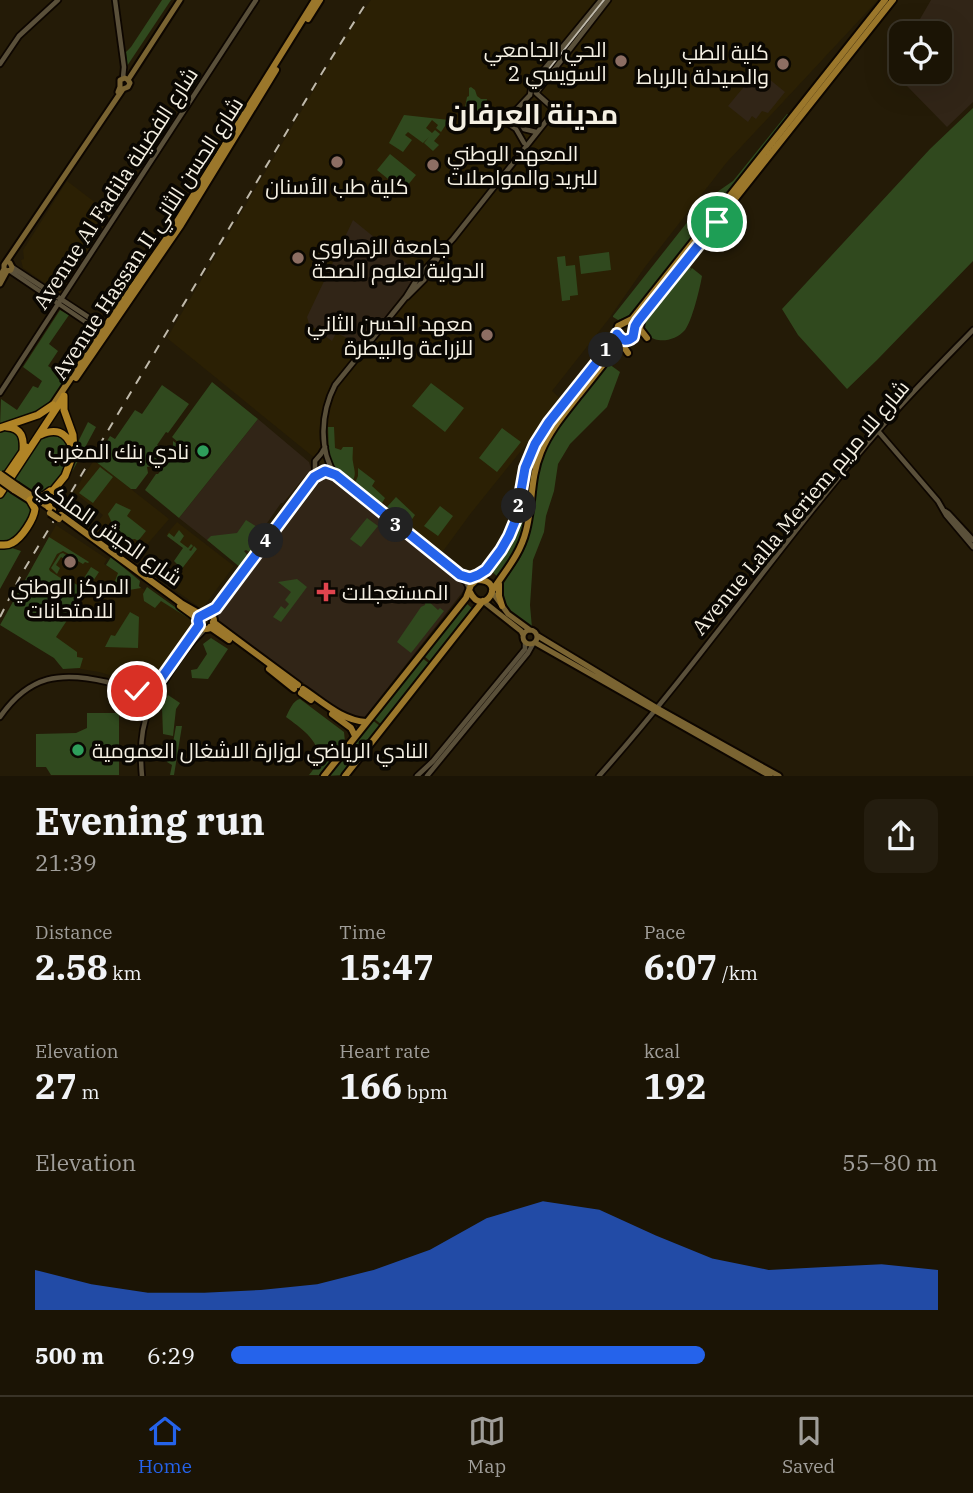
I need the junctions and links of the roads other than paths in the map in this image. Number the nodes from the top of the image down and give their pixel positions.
1 (58, 0) edge
2 (115, 0) edge
3 (178, 0) edge
4 (256, 0) edge
5 (317, 0) edge
6 (601, 0) edge
7 (608, 0) edge
8 (885, 0) edge
9 (893, 0) edge
10 (0, 64) edge
11 (125, 79) junction
12 (534, 93) junction
13 (507, 123) dead end
14 (522, 127) junction
15 (537, 132) junction
16 (524, 146) junction
17 (8, 267) junction
18 (0, 276) edge
19 (0, 284) edge
20 (60, 301) junction
21 (641, 317) junction
22 (627, 323) junction
23 (634, 329) junction
24 (973, 330) edge
25 (105, 332) junction
26 (617, 334) junction
27 (648, 338) dead end
28 (624, 340) junction
29 (617, 347) junction
30 (628, 353) dead end
31 (0, 393) edge
32 (64, 396) junction
33 (53, 405) junction
34 (0, 429) edge
35 (878, 431) junction
36 (39, 435) junction
37 (325, 446) junction
38 (22, 452) junction
39 (318, 457) junction
40 (327, 459) junction
41 (329, 465) junction
42 (315, 468) junction
43 (324, 471) junction
44 (336, 475) junction
45 (314, 477) junction
46 (0, 479) edge
47 (0, 494) edge
48 (33, 499) junction
49 (50, 510) junction
50 (946, 513) junction
51 (973, 540) edge
52 (0, 547) edge
53 (973, 547) edge
54 (486, 570) junction
55 (461, 575) junction
56 (477, 580) junction
57 (499, 582) junction
58 (470, 590) junction
59 (492, 592) junction
60 (483, 601) junction
61 (502, 606) junction
62 (206, 621) junction
63 (530, 630) junction
64 (524, 639) junction
65 (536, 641) junction
66 (131, 689) junction
67 (299, 689) junction
68 (152, 690) junction
69 (160, 694) junction
70 (149, 698) junction
71 (156, 700) junction
72 (656, 710) junction
73 (0, 716) edge
74 (147, 717) junction
75 (366, 722) junction
76 (355, 736) junction
77 (142, 775) edge
78 (324, 775) edge
79 (345, 775) edge
80 (417, 775) edge
81 (427, 775) edge
82 (599, 775) edge
83 (770, 775) edge
84 (779, 775) edge

1 - 10 street
2 - 11 street
3 - 11 main road
4 - 20 street, Avenue Al Fadila شارع الفضيلة
5 - 25 main road, Avenue Hassan II شارع الحسن الثاني
5 - 25 main road, Avenue Hassan II شارع الحسن الثاني
6 - 12 street
7 - 12 street
8 - 22 main road
9 - 21 main road
11 - 17 main road
12 - 14 street
12 - 15 street
13 - 16 street
14 - 15 street
14 - 16 street
15 - 16 street
16 - 37 street
17 - 18 main road
17 - 19 main road
17 - 20 street
20 - 25 street
20 - 31 street, Avenue Al Fadila شارع الفضيلة
21 - 23 main road
21 - 27 main road
22 - 23 main road
22 - 26 main road
23 - 28 main road
24 - 35 street, Avenue Lalla Meriem شارع للا مريم
25 - 32 main road, Avenue Hassan II شارع الحسن الثاني
25 - 33 main road, Avenue Hassan II شارع الحسن الثاني
26 - 28 main road
26 - 54 main road
28 - 29 main road
29 - 30 main road
29 - 57 main road
32 - 36 highway, Avenue Hassan II شارع الحسن الثاني
32 - 49 highway
33 - 34 highway
33 - 38 highway, Avenue Hassan II شارع الحسن الثاني
34 - 38 highway
35 - 50 street
35 - 72 street, Avenue Lalla Meriem شارع للا مريم
36 - 47 highway, Avenue Hassan II شارع الحسن الثاني
36 - 48 highway
37 - 39 street
37 - 40 street
38 - 46 highway, Avenue Hassan II شارع الحسن الثاني
39 - 40 street
39 - 42 street
40 - 41 street
41 - 43 street
41 - 44 street
42 - 43 street
42 - 45 street
43 - 44 street
43 - 45 street
44 - 55 street
45 - 62 street
46 - 48 main road, شارع الجيش الملكي, bridge
48 - 49 main road, شارع الجيش الملكي
48 - 52 highway
49 - 52 highway
49 - 62 main road, شارع الجيش الملكي, bridge
50 - 51 street
50 - 53 street
54 - 55 main road
54 - 56 main road
55 - 56 street
55 - 58 street
56 - 58 main road
56 - 59 main road
57 - 59 main road
57 - 61 main road
58 - 60 main road
58 - 75 main road
59 - 60 main road
59 - 61 main road
60 - 64 main road
60 - 79 main road
61 - 63 main road
62 - 67 main road, شارع الجيش الملكي
62 - 68 street
62 - 69 street
63 - 64 main road
63 - 65 main road
64 - 65 main road
64 - 80 street
65 - 72 main road
65 - 81 street
66 - 68 street
66 - 70 street
66 - 73 street
67 - 75 main road, شارع الجيش الملكي
67 - 76 main road, شارع الجيش الملكي
68 - 69 street
68 - 70 street
69 - 71 street
70 - 71 street
70 - 74 street
71 - 74 street
72 - 82 street, Avenue Lalla Meriem شارع للا مريم
72 - 83 main road
72 - 84 main road
74 - 77 street
75 - 76 main road
76 - 78 main road

